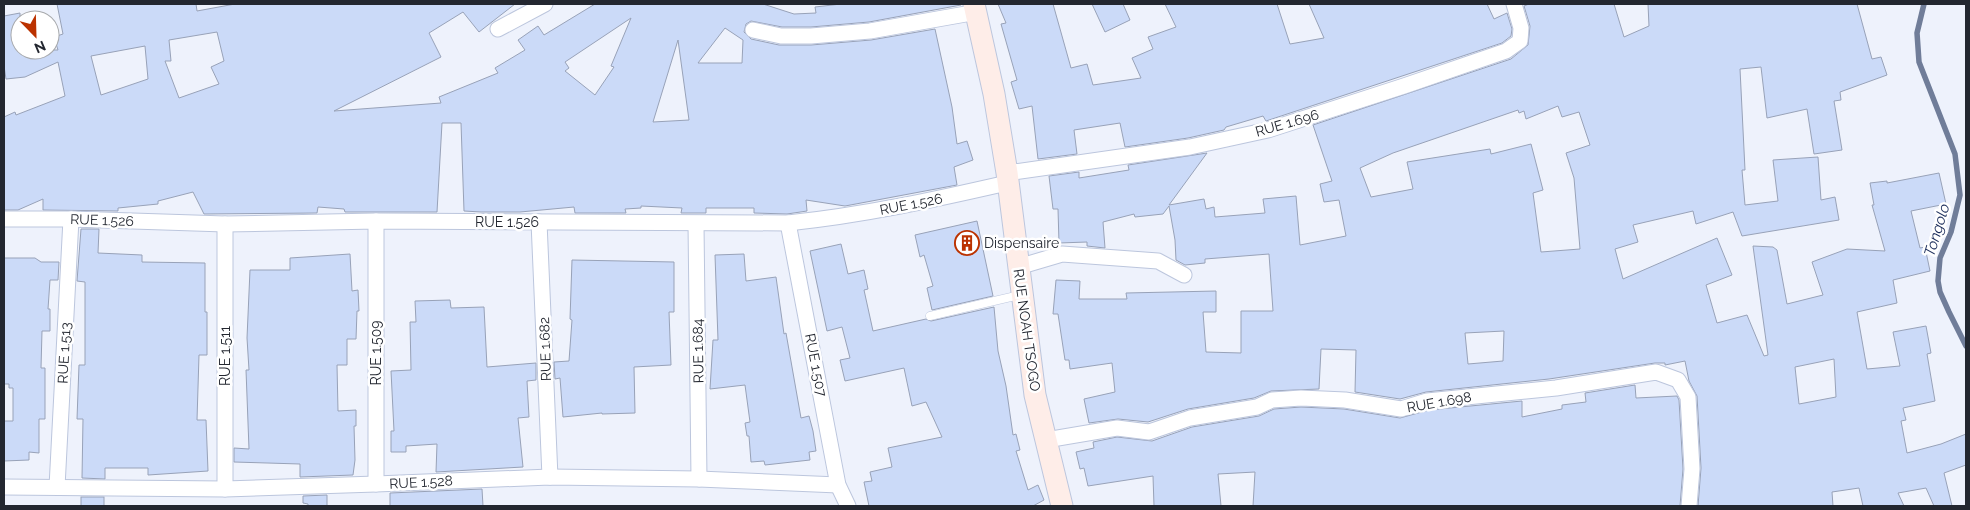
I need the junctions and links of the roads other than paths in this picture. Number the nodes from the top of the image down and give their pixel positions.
1 (545, 4) edge
2 (1514, 4) edge
3 (975, 8) edge
4 (498, 29) dead end
5 (753, 30) dead end
6 (1007, 178) junction
7 (4, 219) edge
8 (70, 219) junction
9 (376, 222) junction
10 (539, 222) junction
11 (788, 223) junction
12 (225, 224) junction
13 (696, 224) junction
14 (1018, 267) junction
15 (1184, 275) dead end
16 (1022, 294) junction
17 (930, 316) dead end
18 (1046, 440) junction
19 (550, 477) junction
20 (699, 479) junction
21 (376, 484) junction
22 (838, 485) junction
23 (4, 487) edge
24 (56, 487) junction
25 (225, 488) junction
26 (848, 506) edge
27 (1062, 506) edge
28 (1689, 506) edge

1 - 4 street
2 - 6 street, RUE 1.696
3 - 5 street
3 - 6 main road, RUE NOAH TSOGO
6 - 11 street, RUE 1.526
6 - 14 main road, RUE NOAH TSOGO
7 - 8 street, RUE 1.526
8 - 12 street, RUE 1.526
8 - 24 street, RUE 1.513
9 - 10 street, RUE 1.526
9 - 12 street, RUE 1.526
9 - 21 street, RUE 1.509
10 - 13 street, RUE 1.526
10 - 19 street, RUE 1.682
11 - 13 street, RUE 1.526
11 - 22 street, RUE 1.507
12 - 25 street, RUE 1.511
13 - 20 street, RUE 1.684
14 - 15 street
14 - 16 main road, RUE NOAH TSOGO
16 - 17 lane
16 - 18 main road, RUE NOAH TSOGO
18 - 27 main road, RUE NOAH TSOGO
18 - 28 street, RUE 1.698
19 - 20 street, RUE 1.528
19 - 21 street, RUE 1.528
20 - 22 street, RUE 1.528
21 - 25 street, RUE 1.528
22 - 26 street, RUE 1.507
23 - 24 street, RUE 1.528
24 - 25 street, RUE 1.528

